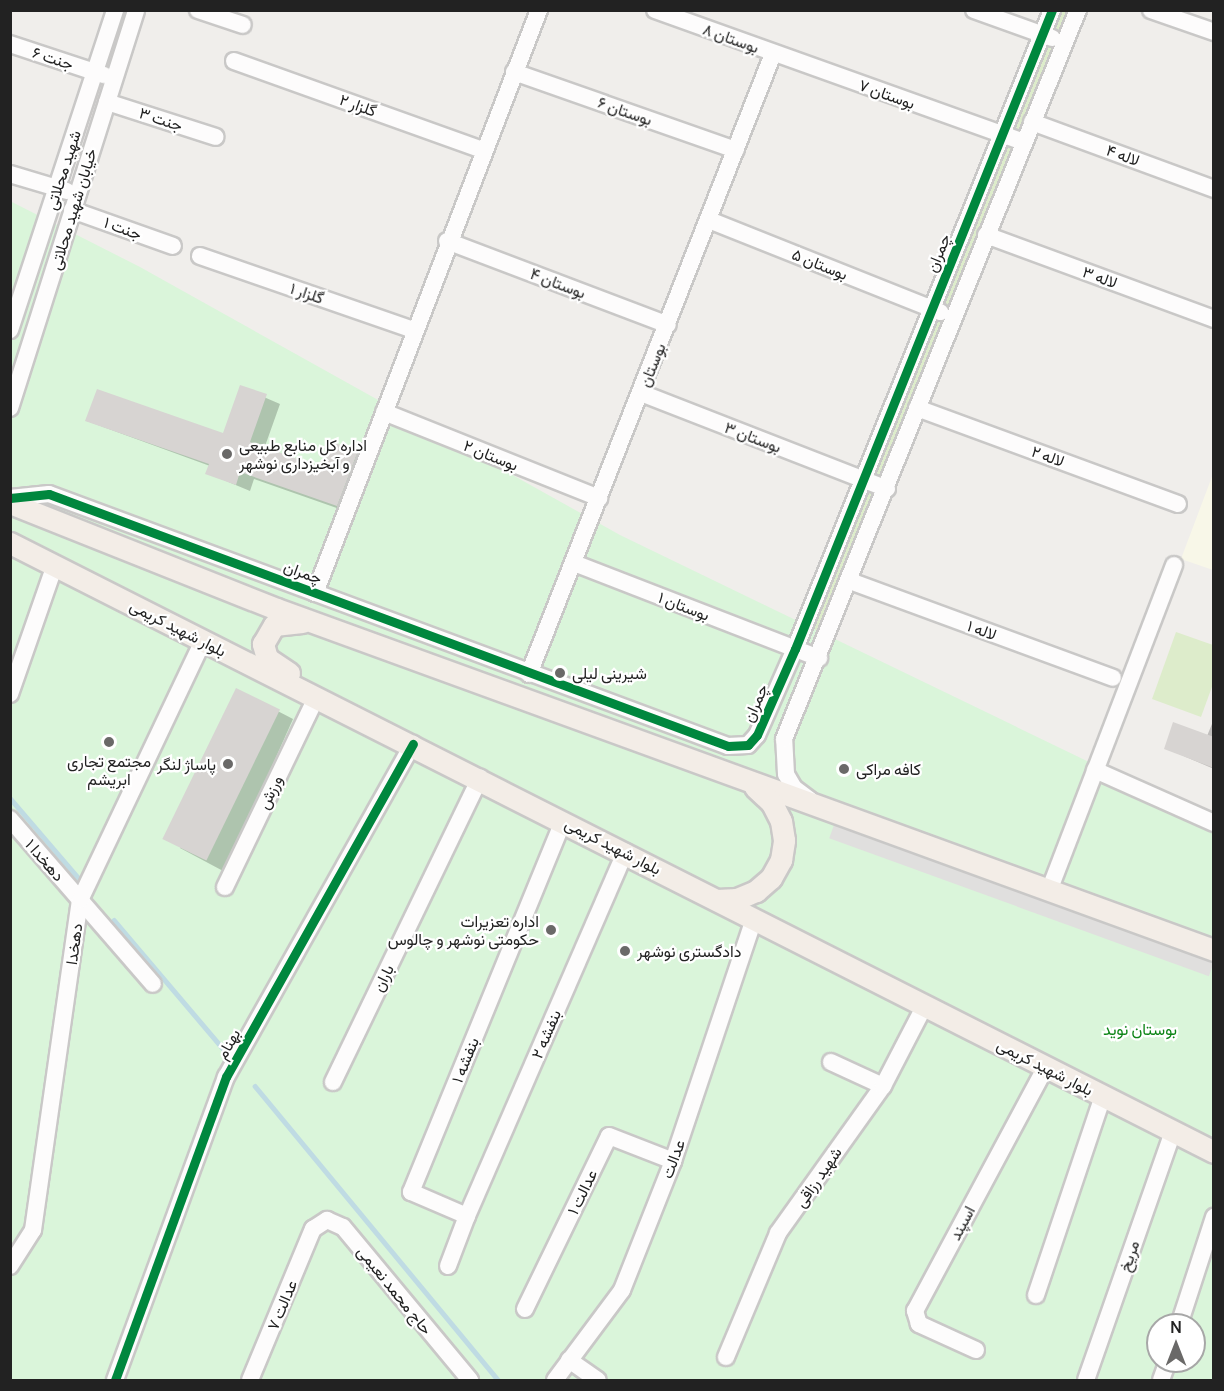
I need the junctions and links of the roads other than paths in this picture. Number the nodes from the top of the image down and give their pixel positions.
1 (115, 10) edge
2 (135, 10) edge
3 (198, 10) edge
4 (539, 10) edge
5 (655, 10) edge
6 (974, 10) edge
7 (1052, 10) edge
8 (1078, 10) edge
9 (1151, 10) edge
10 (243, 25) dead end
11 (1214, 32) edge
12 (1042, 35) junction
13 (1065, 43) junction
14 (10, 44) edge
15 (773, 54) junction
16 (234, 61) dead end
17 (95, 72) junction
18 (514, 72) junction
19 (114, 78) junction
20 (107, 102) junction
21 (1032, 122) junction
22 (1002, 135) junction
23 (216, 137) dead end
24 (1024, 142) junction
25 (483, 150) junction
26 (736, 150) junction
27 (10, 174) edge
28 (57, 189) junction
29 (1214, 189) edge
30 (75, 202) junction
31 (709, 220) junction
32 (986, 236) junction
33 (447, 241) junction
34 (173, 246) dead end
35 (200, 256) dead end
36 (15, 304) edge
37 (931, 309) junction
38 (40, 312) junction
39 (953, 318) junction
40 (1214, 319) edge
41 (668, 325) junction
42 (10, 330) edge
43 (414, 330) junction
44 (15, 379) edge
45 (641, 393) junction
46 (10, 408) edge
47 (917, 408) junction
48 (384, 412) junction
49 (864, 480) junction
50 (887, 489) junction
51 (10, 498) edge
52 (599, 498) junction
53 (10, 503) edge
54 (1178, 504) dead end
55 (10, 543) edge
56 (574, 563) junction
57 (1174, 565) dead end
58 (55, 566) junction
59 (850, 581) junction
60 (315, 593) junction
61 (315, 623) junction
62 (203, 641) junction
63 (795, 649) junction
64 (819, 657) junction
65 (529, 674) junction
66 (1113, 678) dead end
67 (10, 694) edge
68 (316, 698) junction
69 (351, 714) junction
70 (413, 744) junction
71 (1095, 770) junction
72 (480, 778) junction
73 (740, 778) junction
74 (818, 806) junction
75 (10, 819) edge
76 (563, 821) junction
77 (1214, 823) edge
78 (625, 852) junction
79 (225, 887) dead end
80 (1049, 891) junction
81 (80, 900) junction
82 (717, 900) junction
83 (754, 919) junction
84 (1214, 950) edge
85 (153, 984) dead end
86 (925, 1005) junction
87 (831, 1062) dead end
88 (1046, 1067) junction
89 (333, 1082) dead end
90 (883, 1086) junction
91 (1103, 1096) junction
92 (1173, 1131) junction
93 (1214, 1152) edge
94 (673, 1161) junction
95 (467, 1216) junction
96 (1214, 1217) edge
97 (313, 1229) joint
98 (10, 1266) edge
99 (448, 1266) dead end
100 (1036, 1294) dead end
101 (525, 1309) dead end
102 (1183, 1313) edge
103 (976, 1350) dead end
104 (726, 1357) dead end
105 (569, 1360) junction
106 (116, 1380) edge
107 (250, 1380) edge
108 (470, 1380) edge
109 (555, 1380) edge
110 (598, 1380) edge
111 (1086, 1380) edge

1 - 17 street, شهید محلاتی
2 - 19 street, خیابان شهید محلاتی
3 - 10 street
4 - 18 street
5 - 15 street, بوستان ۸
6 - 12 street
7 - 12 street, چمران
8 - 13 street
9 - 11 street
12 - 13 street
12 - 22 street, چمران
13 - 21 street
14 - 17 street, جنت ۶
15 - 22 street, بوستان ۷
15 - 26 street, بوستان
16 - 25 street, گلزار ۲
17 - 19 street, جنت ۶
17 - 28 street, شهید محلاتی
18 - 25 street
18 - 26 street, بوستان ۶
19 - 20 street, خیابان شهید محلاتی
20 - 23 street, جنت ۳
20 - 30 street, خیابان شهید محلاتی
21 - 24 street
21 - 29 street, لاله ۴
22 - 24 street, بوستان ۷
22 - 37 street, چمران
24 - 32 street
25 - 33 street
26 - 31 street, بوستان
27 - 28 street, جنت ۱
28 - 30 street, جنت ۱
28 - 36 street, شهید محلاتی
30 - 34 street, جنت ۱
30 - 38 street, خیابان شهید محلاتی
31 - 37 street, بوستان ۵
31 - 41 street, بوستان
32 - 39 street
32 - 40 street, لاله ۳
33 - 41 street, بوستان ۴
33 - 43 street
35 - 43 street, گلزار ۱
36 - 38 street
36 - 42 street, شهید محلاتی
37 - 39 street, بوستان ۵
37 - 49 street, چمران
38 - 44 street, خیابان شهید محلاتی
39 - 47 street
41 - 45 street, بوستان
43 - 48 street
44 - 46 street, خیابان شهید محلاتی
45 - 49 street, بوستان ۳
45 - 52 street, بوستان
47 - 50 street
47 - 54 street, لاله ۲
48 - 52 street, بوستان ۲
48 - 60 street
49 - 50 street, بوستان ۳
49 - 63 street, چمران
50 - 59 street
51 - 60 street, چمران
52 - 56 street, بوستان
53 - 61 main road
55 - 58 main road, بلوار شهید کریمی
56 - 63 street, بوستان ۱
56 - 65 street, بوستان
57 - 71 street
58 - 62 main road, بلوار شهید کریمی
58 - 67 street
59 - 64 street
59 - 66 street, لاله ۱
60 - 65 street, چمران
61 - 69 main road
61 - 73 main road
62 - 68 main road, بلوار شهید کریمی
62 - 81 street, دهخدا
63 - 64 street, بوستان ۱
63 - 65 street, چمران
64 - 74 street
68 - 69 main road, بلوار شهید کریمی
68 - 79 street, ورزش
69 - 70 main road, بلوار شهید کریمی
70 - 72 main road, بلوار شهید کریمی
70 - 106 street, بهنام
71 - 77 street
71 - 80 street
72 - 76 main road, بلوار شهید کریمی
72 - 89 street, باران
73 - 74 main road
73 - 82 main road
74 - 80 main road
75 - 81 street, دهخدا ۱
76 - 78 main road, بلوار شهید کریمی
76 - 95 street, بنفشه ۱
78 - 82 main road, بلوار شهید کریمی
78 - 95 street, بنفشه ۲
80 - 84 main road
81 - 85 street, دهخدا ۱
81 - 98 street, دهخدا
82 - 83 main road, بلوار شهید کریمی
83 - 86 main road, بلوار شهید کریمی
83 - 94 street, عدالت
86 - 88 main road, بلوار شهید کریمی
86 - 90 street, شهید رزاقی
87 - 90 street
88 - 91 main road, بلوار شهید کریمی
88 - 103 street, اسپند
90 - 104 street, شهید رزاقی
91 - 92 main road, بلوار شهید کریمی
91 - 100 street
92 - 93 main road, بلوار شهید کریمی
92 - 111 street, مریخ
94 - 101 street, عدالت ۱
94 - 105 street, عدالت
95 - 99 street
96 - 102 street
97 - 107 street, ۷ عدالت
97 - 108 street, حاج محمد نعیمی
105 - 109 street, عدالت
105 - 110 street

